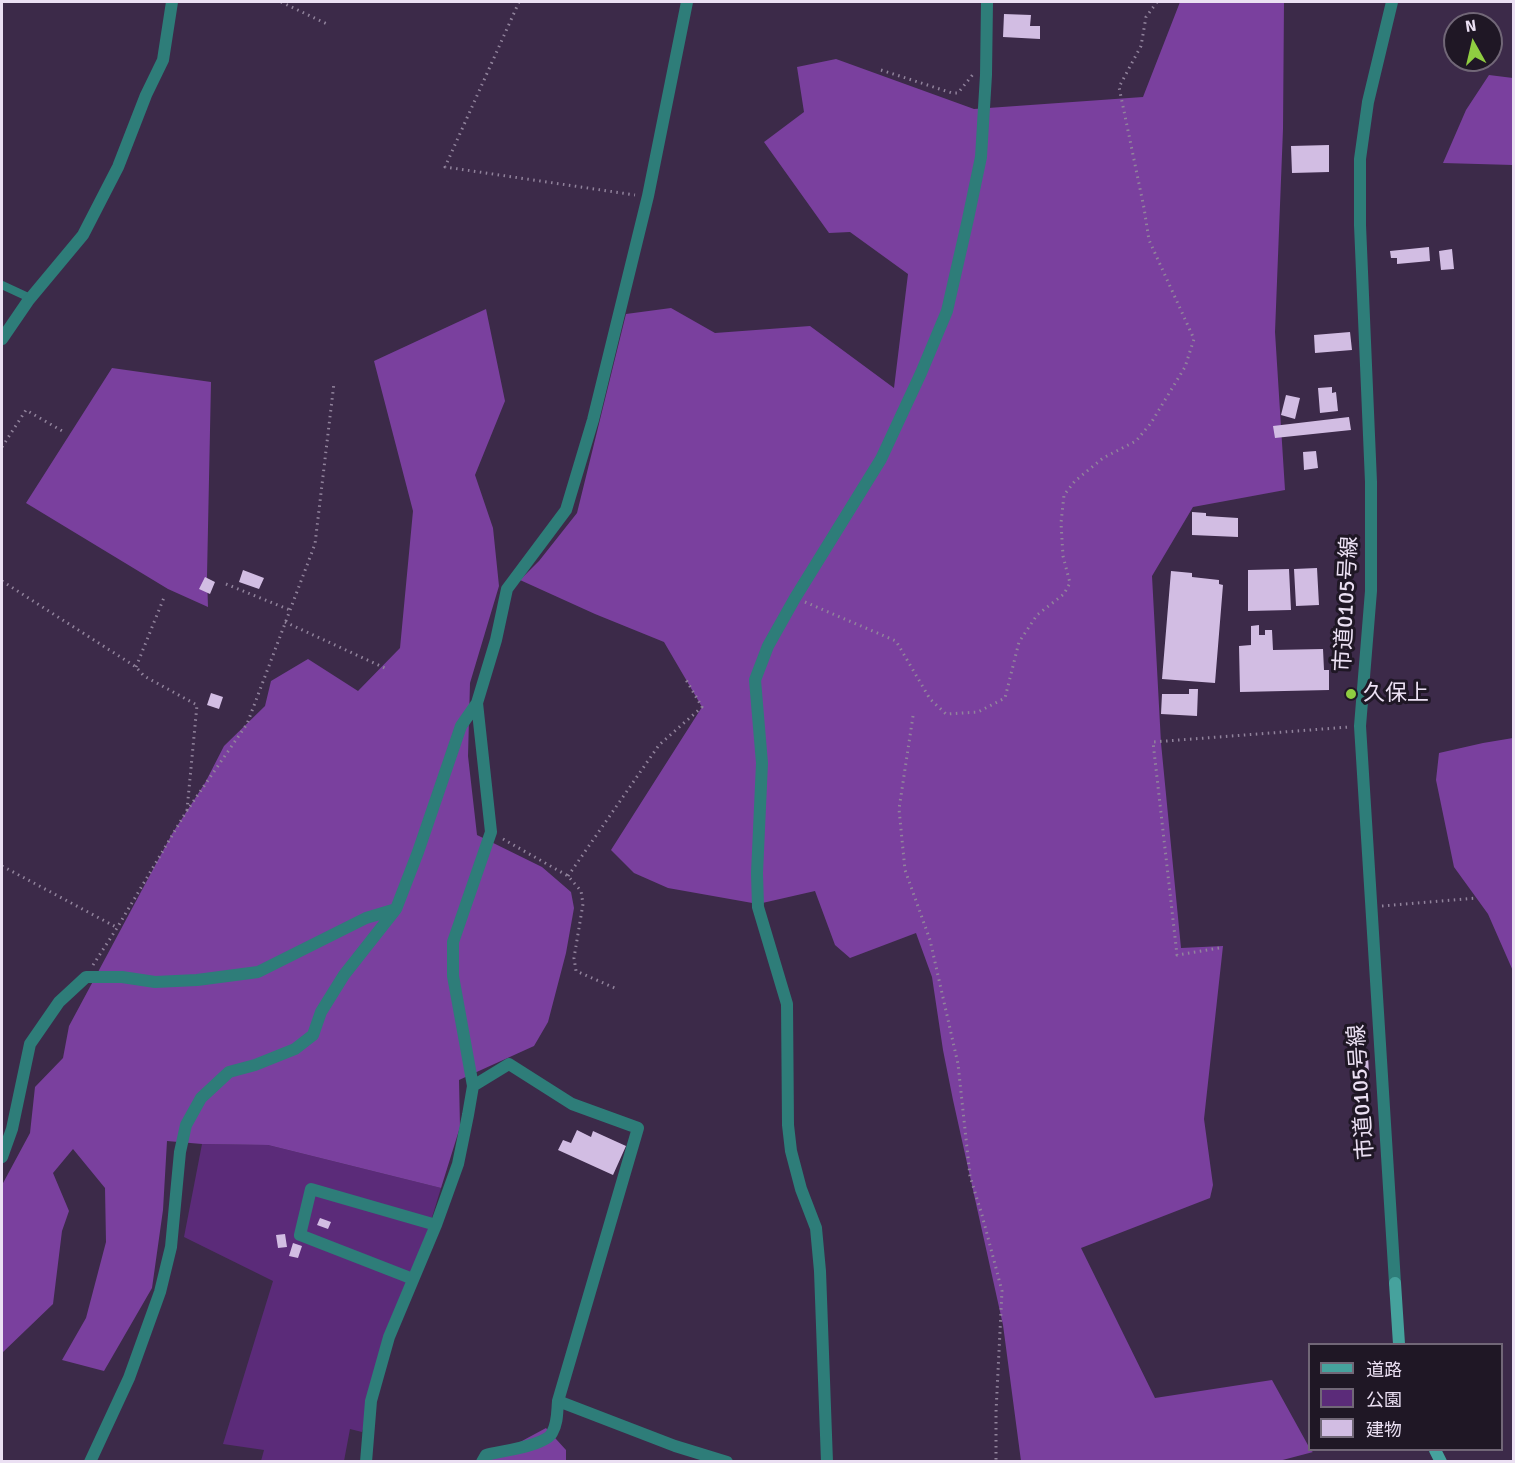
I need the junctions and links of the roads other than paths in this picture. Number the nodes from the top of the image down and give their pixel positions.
1 (171, 2) edge
2 (687, 2) edge
3 (987, 2) edge
4 (1392, 2) edge
5 (2, 285) edge
6 (30, 298) junction
7 (2, 339) edge
8 (477, 703) junction
9 (396, 909) junction
10 (472, 1086) junction
11 (2, 1157) edge
12 (436, 1225) junction
13 (413, 1279) junction
14 (1395, 1283) joint
15 (1399, 1343) edge
16 (558, 1401) junction
17 (90, 1461) edge
18 (366, 1461) edge
19 (482, 1461) edge
20 (727, 1461) edge
21 (827, 1461) edge

1 - 6 street
2 - 8 street
3 - 21 street
4 - 14 street, 市道0105号線
5 - 6 lane
6 - 7 street
8 - 9 street
8 - 10 street
9 - 11 street
9 - 17 street
10 - 12 street
10 - 16 street
12 - 13 street
12 - 13 street
13 - 18 street
14 - 15 main road
16 - 19 street
16 - 20 street

